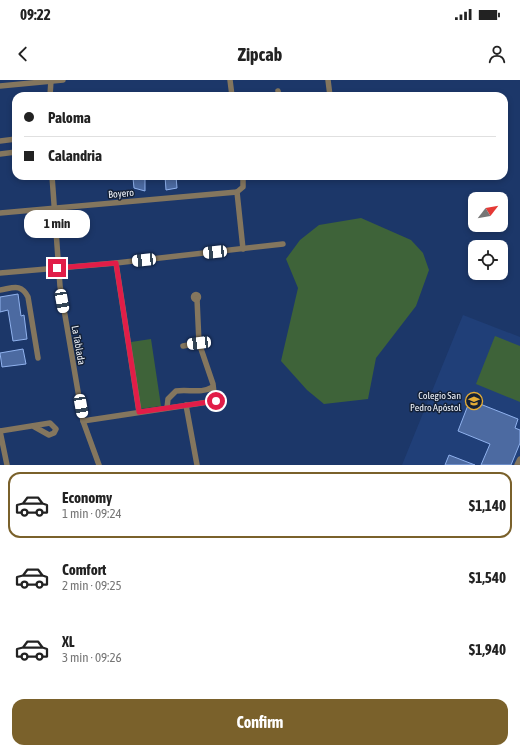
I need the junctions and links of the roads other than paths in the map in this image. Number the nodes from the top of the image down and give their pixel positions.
1 (63, 80) edge
2 (230, 80) edge
3 (328, 80) edge
4 (51, 81) edge
5 (0, 86) edge
6 (50, 92) edge
7 (232, 92) edge
8 (330, 92) edge
9 (12, 140) edge
10 (0, 141) edge
11 (12, 152) edge
12 (0, 154) edge
13 (52, 180) edge
14 (243, 180) edge
15 (236, 192) junction
16 (55, 207) junction
17 (0, 213) edge
18 (283, 244) dead end
19 (243, 249) junction
20 (116, 263) junction
21 (57, 268) junction
22 (0, 273) edge
23 (0, 290) edge
24 (197, 299) dead end
25 (199, 343) junction
26 (183, 346) dead end
27 (38, 358) dead end
28 (213, 387) junction
29 (170, 396) junction
30 (186, 406) junction
31 (174, 407) junction
32 (167, 408) junction
33 (139, 412) junction
34 (84, 421) junction
35 (33, 426) dead end
36 (0, 431) edge
37 (520, 459) edge
38 (7, 465) edge
39 (99, 465) edge
40 (197, 465) edge
41 (517, 465) edge

1 - 4 street
2 - 7 street
3 - 8 street
4 - 5 street
4 - 6 street
9 - 10 street
11 - 12 street
13 - 16 street, La Tablada
14 - 15 street
15 - 16 street, Boyero
15 - 19 street
16 - 17 street, Boyero
16 - 21 street, La Tablada
18 - 19 street
19 - 20 street
20 - 21 street
20 - 33 street
21 - 22 street
21 - 34 street, La Tablada
23 - 27 street
24 - 25 street
25 - 26 street
25 - 28 street
28 - 29 street
28 - 30 street
29 - 31 street
29 - 32 street
30 - 31 street
30 - 40 street
31 - 32 street
32 - 33 street
33 - 34 street
34 - 39 street, La Tablada
35 - 36 street
36 - 38 street
37 - 41 street

